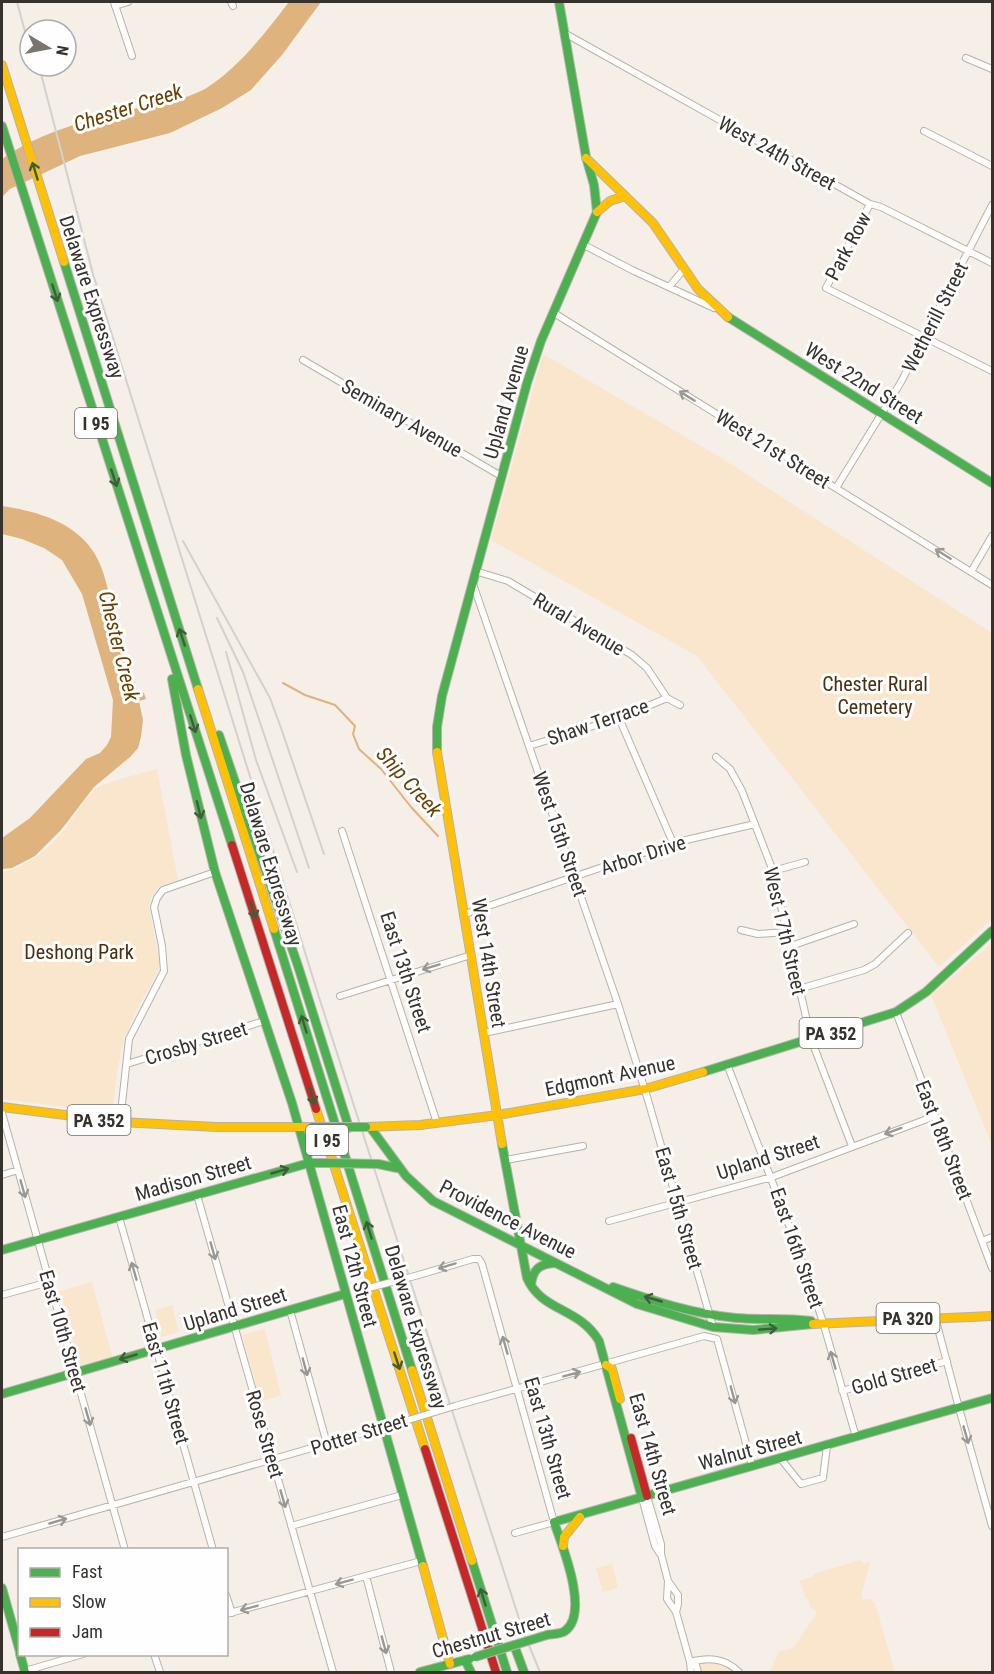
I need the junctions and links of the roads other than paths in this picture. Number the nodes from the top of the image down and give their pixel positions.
1 (128, 2) edge
2 (559, 2) edge
3 (114, 4) edge
4 (566, 34) junction
5 (132, 56) dead end
6 (966, 58) dead end
7 (2, 65) edge
8 (993, 69) edge
9 (2, 126) edge
10 (924, 131) dead end
11 (586, 157) junction
12 (993, 166) edge
13 (625, 196) junction
14 (870, 204) junction
15 (993, 205) edge
16 (597, 212) junction
17 (584, 244) junction
18 (968, 251) junction
19 (993, 263) edge
20 (684, 269) junction
21 (669, 287) junction
22 (720, 310) junction
23 (554, 313) junction
24 (926, 337) junction
25 (303, 360) dead end
26 (993, 371) edge
27 (882, 413) junction
28 (501, 476) junction
29 (993, 483) edge
30 (836, 488) junction
31 (993, 536) edge
32 (475, 571) junction
33 (971, 572) junction
34 (472, 581) junction
35 (993, 585) edge
36 (156, 609) junction
37 (199, 689) junction
38 (667, 698) junction
39 (680, 705) dead end
40 (619, 718) junction
41 (529, 746) junction
42 (716, 757) dead end
43 (448, 817) joint
44 (755, 824) junction
45 (342, 831) dead end
46 (673, 843) junction
47 (805, 862) dead end
48 (773, 871) junction
49 (214, 872) junction
50 (576, 877) junction
51 (465, 914) junction
52 (854, 924) dead end
53 (741, 930) dead end
54 (993, 931) edge
55 (788, 932) junction
56 (908, 933) dead end
57 (791, 946) junction
58 (471, 955) junction
59 (392, 979) junction
60 (799, 989) junction
61 (340, 996) dead end
62 (618, 1004) junction
63 (896, 1012) junction
64 (264, 1021) junction
65 (484, 1034) junction
66 (811, 1039) junction
67 (127, 1064) junction
68 (727, 1064) junction
69 (645, 1089) junction
70 (2, 1107) edge
71 (2, 1113) edge
72 (498, 1115) junction
73 (935, 1116) junction
74 (120, 1122) junction
75 (437, 1123) junction
76 (299, 1126) junction
77 (368, 1127) junction
78 (349, 1128) junction
79 (582, 1146) dead end
80 (852, 1146) junction
81 (506, 1160) junction
82 (309, 1163) junction
83 (397, 1168) junction
84 (18, 1170) junction
85 (2, 1175) edge
86 (772, 1177) junction
87 (197, 1194) junction
88 (677, 1202) junction
89 (119, 1217) junction
90 (609, 1221) dead end
91 (993, 1237) edge
92 (37, 1240) junction
93 (982, 1241) junction
94 (519, 1243) junction
95 (2, 1250) edge
96 (479, 1259) joint
97 (558, 1263) junction
98 (993, 1268) edge
99 (591, 1279) junction
100 (49, 1282) junction
101 (531, 1286) junction
102 (345, 1294) junction
103 (2, 1295) edge
104 (290, 1310) junction
105 (709, 1314) junction
106 (993, 1316) edge
107 (935, 1317) junction
108 (823, 1322) junction
109 (234, 1326) junction
110 (713, 1327) junction
111 (156, 1350) junction
112 (947, 1361) junction
113 (606, 1365) junction
114 (75, 1373) junction
115 (517, 1389) junction
116 (842, 1392) junction
117 (2, 1394) edge
118 (993, 1398) edge
119 (958, 1408) junction
120 (383, 1429) junction
121 (856, 1437) junction
122 (327, 1444) junction
123 (827, 1446) junction
124 (781, 1459) junction
125 (272, 1460) junction
126 (752, 1465) junction
127 (194, 1482) junction
128 (402, 1495) junction
129 (644, 1497) junction
130 (112, 1506) junction
131 (990, 1509) edge
132 (582, 1515) junction
133 (554, 1522) junction
134 (291, 1526) junction
135 (993, 1526) edge
136 (515, 1533) dead end
137 (2, 1537) edge
138 (124, 1548) edge
139 (212, 1548) edge
140 (562, 1550) junction
141 (420, 1561) junction
142 (366, 1576) junction
143 (668, 1581) junction
144 (2, 1588) edge
145 (310, 1592) junction
146 (676, 1612) junction
147 (229, 1614) edge
148 (569, 1626) joint
149 (514, 1644) junction
150 (18, 1646) edge
151 (21, 1656) edge
152 (77, 1656) edge
153 (155, 1656) edge
154 (465, 1660) junction
155 (690, 1662) junction
156 (451, 1668) edge
157 (25, 1672) edge
158 (160, 1672) edge
159 (333, 1672) edge
160 (391, 1672) edge
161 (420, 1672) edge
162 (471, 1672) edge
163 (496, 1672) edge
164 (507, 1672) edge
165 (524, 1672) edge
166 (690, 1672) edge
167 (698, 1672) edge
168 (739, 1672) edge

1 - 3 street
2 - 4 main road, Upland Avenue
3 - 5 street
4 - 11 main road, Upland Avenue
4 - 14 street, West 24th Street
6 - 8 street
37 -> 7 main road, Delaware Expressway / I 95
9 -> 36 main road, Delaware Expressway / I 95
10 - 12 street
11 - 13 main road, West 22nd Street
11 - 16 main road, Upland Avenue
13 - 16 main road
13 - 20 main road, West 22nd Street
14 - 18 street, West 24th Street
14 - 24 street, Park Row
15 - 18 street, Wetherill Street
16 - 17 main road, Upland Avenue
17 - 21 street, West 22nd Street
17 - 23 main road, Upland Avenue
18 - 19 street, West 24th Street
18 - 24 street, Wetherill Street
20 - 21 street
20 - 22 main road, West 22nd Street
21 - 22 street, West 22nd Street
22 - 27 main road, West 22nd Street
23 - 28 main road, Upland Avenue
30 -> 23 street, West 21st Street
24 - 26 street
24 - 27 street, Wetherill Street
25 - 28 street, Seminary Avenue
27 - 29 main road, West 22nd Street
27 - 30 street, Wetherill Street
28 - 32 main road, Upland Avenue
33 -> 30 street, West 21st Street
31 - 33 street
32 - 34 main road, Upland Avenue
32 - 38 street, Rural Avenue
33 - 35 street, West 21st Street
34 - 41 street, West 15th Street
34 - 43 main road, Upland Avenue
36 -> 49 main road, East 12th Street
36 -> 163 main road, Delaware Expressway / I 95
37 - 78 main road
164 -> 37 main road, Delaware Expressway / I 95
38 - 39 street
38 - 40 street, Shaw Terrace
40 - 41 street, Shaw Terrace
40 - 46 street
41 - 50 street, West 15th Street
42 - 44 street, West 17th Street
43 - 51 main road, West 14th Street
44 - 46 street, Arbor Drive
44 - 48 street, West 17th Street
45 - 59 street, East 13th Street
46 - 50 street, Arbor Drive
47 - 48 street
48 - 55 street, West 17th Street
49 - 64 main road, East 12th Street
49 - 67 street
50 - 51 street, Arbor Drive
50 - 62 street, West 15th Street
51 - 58 main road, West 14th Street
52 - 57 street
53 - 55 street
54 - 63 main road, Edgmont Avenue / PA 352
55 - 57 street, West 17th Street
56 - 60 street
57 - 60 street, West 17th Street
58 -> 59 street
58 - 65 main road, West 14th Street
59 - 61 street
59 - 75 street, East 13th Street
60 - 66 street, West 17th Street
62 - 65 street
62 - 69 street, West 15th Street
63 - 66 main road, Edgmont Avenue / PA 352
63 - 73 street, East 18th Street
64 - 67 street, Crosby Street
64 - 76 main road, East 12th Street
65 - 72 main road, West 14th Street
66 - 68 main road, Edgmont Avenue / PA 352
66 - 80 street, West 17th Street
67 - 74 street
68 - 69 main road, Edgmont Avenue / PA 352
68 - 86 street, East 16th Street
69 - 72 main road, Edgmont Avenue / PA 352
69 - 88 street, East 15th Street
70 - 74 main road, PA 352
71 - 84 street, East 10th Street
72 - 75 main road, Edgmont Avenue / PA 352
72 - 81 main road
73 -> 80 street, Upland Street
73 - 93 street, East 18th Street
74 - 76 main road, Edgmont Avenue / PA 352
75 - 77 main road, Edgmont Avenue / PA 352
76 - 78 main road, Edgmont Avenue / PA 352, bridge
76 - 82 main road, East 12th Street
77 - 78 main road, Edgmont Avenue / PA 352, bridge
77 - 83 main road, Providence Avenue
79 - 81 street
80 - 86 street, Upland Street
81 - 94 main road
82 - 83 main road, Madison Street, bridge
87 -> 82 main road, Madison Street
82 - 102 main road, East 12th Street
83 - 94 main road, Providence Avenue
84 - 85 street
84 -> 92 street, East 10th Street
86 - 88 street, Upland Street
86 - 108 street, East 16th Street
87 - 89 main road, Madison Street
87 -> 109 street, Rose Street
88 - 90 street, Upland Street
88 - 105 street, East 15th Street
89 - 92 main road, Madison Street
111 -> 89 street, East 11th Street
91 - 93 street
92 - 95 main road, Madison Street
92 - 100 street, East 10th Street
93 - 98 street, East 18th Street
94 - 97 main road, Providence Avenue
94 - 101 main road
96 -> 102 street, Upland Street, bridge
115 -> 96 street, East 13th Street
97 - 99 main road, Providence Avenue / PA 320
97 - 101 main road
105 -> 99 main road, Providence Avenue / PA 320
99 - 110 main road, Providence Avenue / PA 320
100 - 103 street
100 - 114 street, East 10th Street
101 - 113 main road, East 14th Street
102 - 104 main road, Upland Street
102 - 120 main road, East 12th Street
104 - 109 main road, Upland Street
104 -> 122 street
105 - 108 main road, Providence Avenue / PA 320
105 - 110 street, East 15th Street
106 - 107 main road, Providence Avenue / PA 320
107 - 108 main road, Providence Avenue / PA 320
107 - 112 street
110 -> 108 main road, Providence Avenue / PA 320
116 -> 108 street, East 16th Street
109 - 111 main road, Upland Street
109 - 125 street, Rose Street
111 -> 114 main road, Upland Street
111 - 127 street, East 11th Street
112 - 116 street, Gold Street
112 - 119 street
115 -> 113 street, Potter Street
113 -> 126 street, Potter Street
113 - 129 main road, East 14th Street
114 - 117 main road, Upland Street
114 -> 130 street, East 10th Street
115 - 120 street, Potter Street, bridge
115 - 133 street, East 13th Street
116 - 121 street, East 16th Street
118 - 119 main road, Walnut Street
119 - 121 main road, Walnut Street
119 -> 131 street
120 - 122 street, Potter Street
120 - 128 main road, East 12th Street
121 - 123 main road, Walnut Street
122 - 125 street, Potter Street
123 - 124 main road, Walnut Street
123 - 124 street
124 - 126 main road, Walnut Street
125 - 127 street, Potter Street
125 -> 134 street, Rose Street
126 - 129 main road, Walnut Street
127 - 130 street, Potter Street
127 - 139 street, East 11th Street
128 - 134 street
128 - 141 main road, East 12th Street
129 - 132 main road, Walnut Street
129 - 143 street, East 14th Street
137 -> 130 street, Potter Street
130 - 138 street, East 10th Street
131 - 135 street
132 - 133 main road, Walnut Street
132 - 140 main road
133 - 136 street, Walnut Street
133 - 140 main road, East 13th Street
134 - 145 street, Rose Street
140 - 148 main road, East 13th Street
141 - 142 street
141 - 156 main road, East 12th Street
142 -> 145 street
142 -> 160 street
143 - 146 street, East 14th Street
143 - 146 street, East 14th Street
144 - 150 main road
145 -> 147 street
145 - 159 street, Rose Street
146 - 155 street, East 14th Street
148 - 149 main road, Chestnut Street, bridge
149 - 154 main road, Chestnut Street, bridge
149 - 165 main road
151 - 157 main road
152 - 157 street
153 - 158 street
154 - 156 main road, Chestnut Street
154 - 162 main road
155 - 166 street, East 14th Street
155 - 167 street, East 14th Street
155 - 168 street
156 - 161 main road, Chestnut Street

